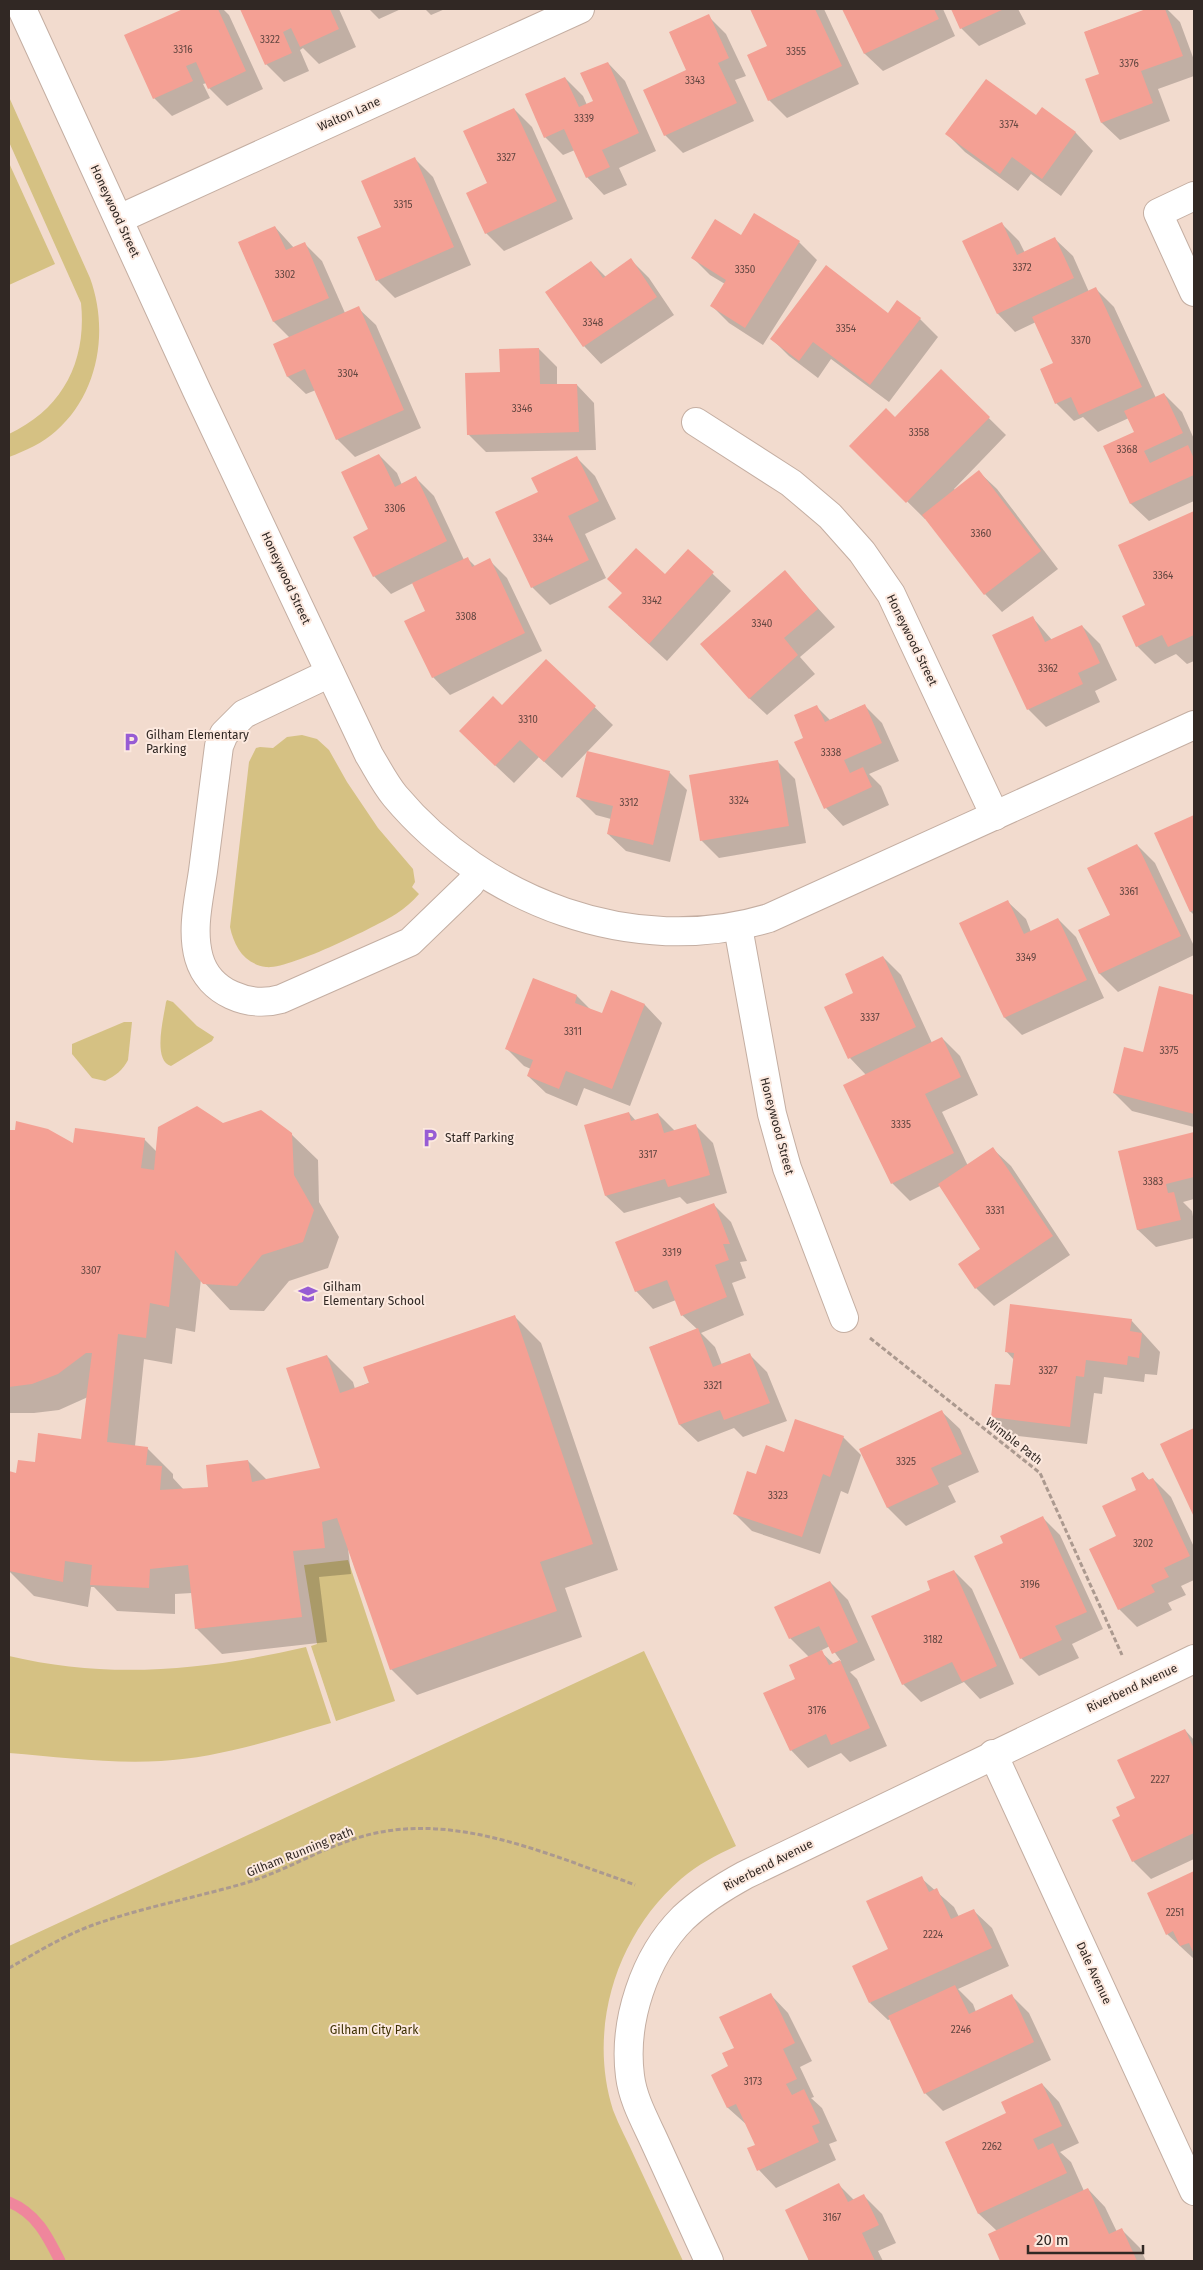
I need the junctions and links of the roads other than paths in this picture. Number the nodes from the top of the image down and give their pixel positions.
1 (22, 9) edge
2 (580, 9) edge
3 (1194, 196) edge
4 (119, 219) junction
5 (1194, 292) edge
6 (696, 422) dead end
7 (330, 673) junction
8 (1194, 725) edge
9 (995, 816) junction
10 (478, 872) junction
11 (738, 927) junction
12 (844, 1318) road end
13 (1194, 1659) edge
14 (993, 1754) junction
15 (1191, 2177) edge
16 (709, 2261) edge

1 - 4 street, Honeywood Street
2 - 4 street, Walton Lane
3 - 5 street
4 - 7 street, Honeywood Street
6 - 9 street, Honeywood Street
7 - 10 street, Honeywood Street
7 - 10 street
8 - 9 street, Honeywood Street
9 - 11 street, Honeywood Street
10 - 11 street, Honeywood Street
11 - 12 street, Honeywood Street
13 - 14 street, Riverbend Avenue
14 - 15 street, Dale Avenue
14 - 16 street, Riverbend Avenue

